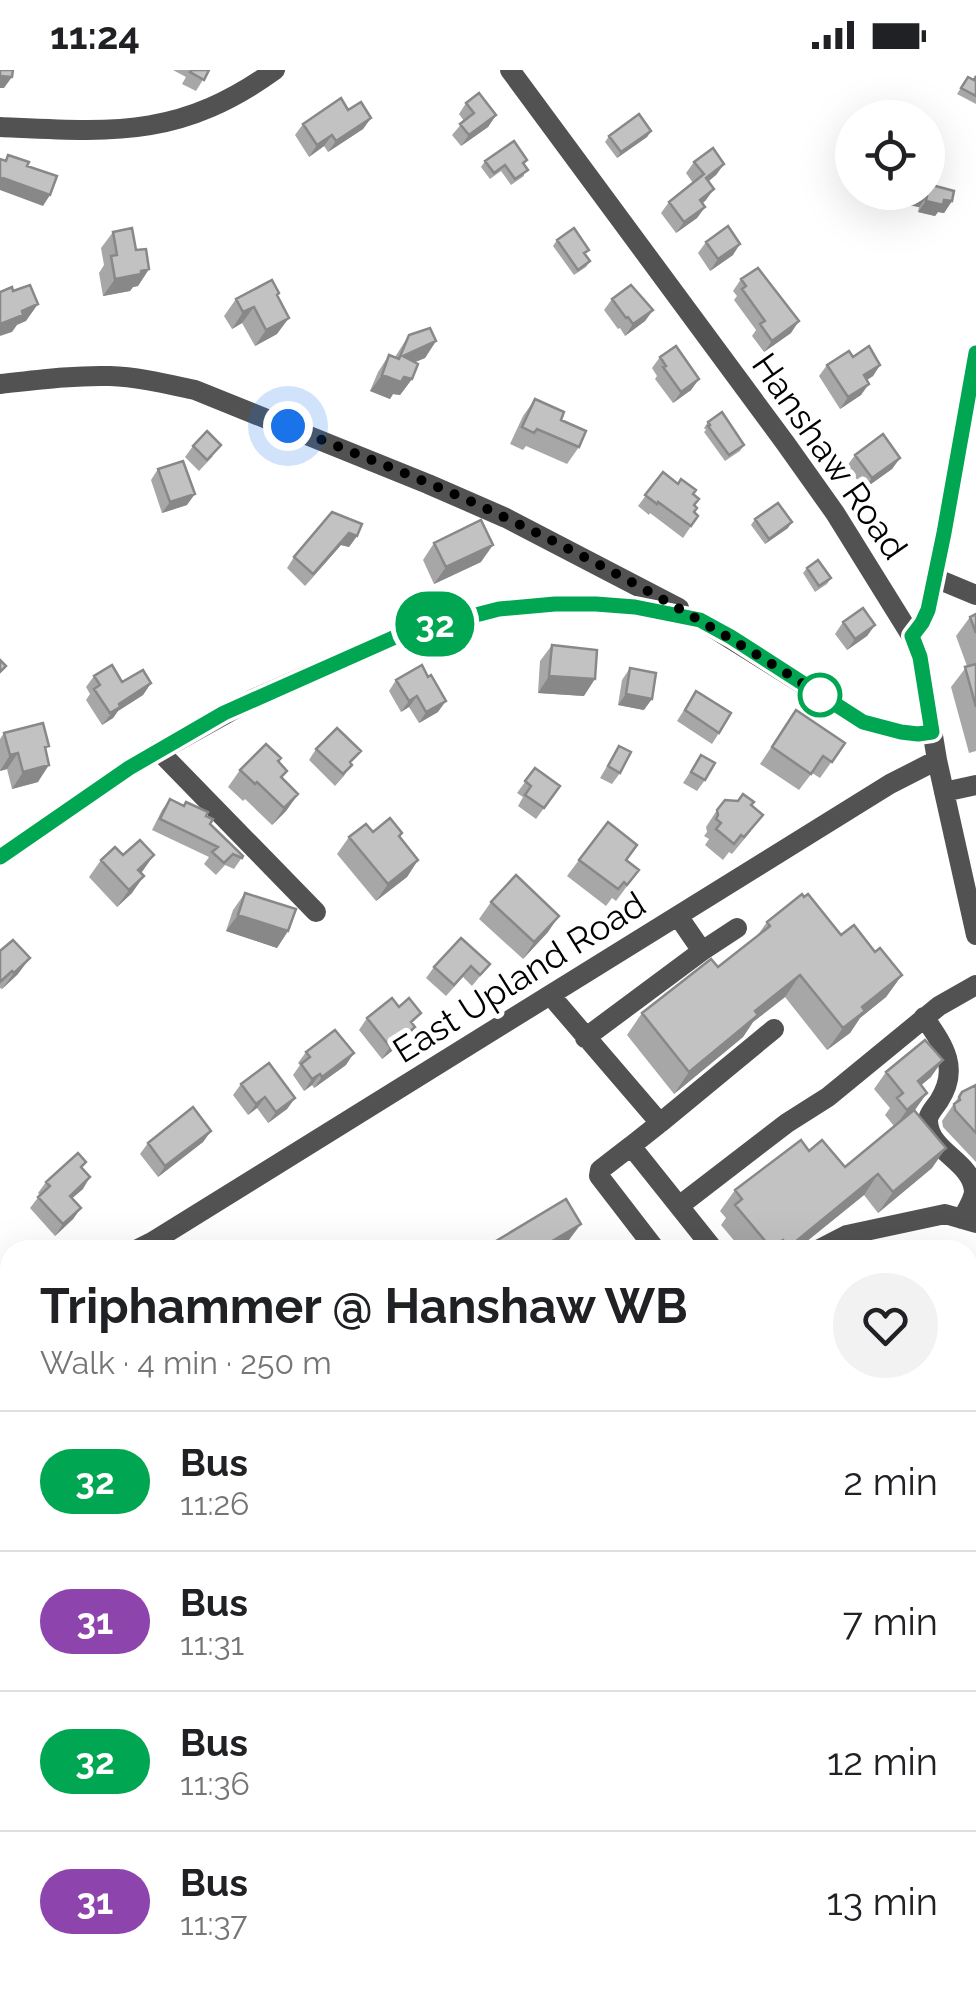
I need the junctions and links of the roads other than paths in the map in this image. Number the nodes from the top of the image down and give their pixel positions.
1 (275, 70) edge
2 (510, 70) edge
3 (0, 126) edge
4 (976, 354) edge
5 (0, 384) edge
6 (935, 578) junction
7 (976, 595) edge
8 (700, 620) junction
9 (912, 636) junction
10 (932, 732) junction
11 (158, 750) junction
12 (937, 760) junction
13 (976, 785) edge
14 (944, 792) junction
15 (0, 857) edge
16 (969, 872) edge
17 (316, 912) dead end
18 (678, 916) junction
19 (738, 928) dead end
20 (976, 934) edge
21 (702, 951) junction
22 (976, 985) edge
23 (551, 996) junction
24 (924, 1017) junction
25 (774, 1029) dead end
26 (585, 1038) junction
27 (660, 1123) junction
28 (630, 1146) junction
29 (679, 1206) junction
30 (969, 1221) edge
31 (155, 1240) edge
32 (648, 1240) edge
33 (706, 1240) edge
34 (837, 1240) edge

1 - 3 street
2 - 9 street, Hanshaw Road
4 - 6 street
5 - 8 street
6 - 7 street
6 - 9 street
8 - 10 street
8 - 11 street
9 - 10 street, Hanshaw Road
10 - 12 street, Hanshaw Road
11 - 15 street
11 - 17 street
12 - 14 street, Hanshaw Road
12 - 18 street, East Upland Road
13 - 14 street
14 - 16 street, Hanshaw Road
16 - 20 street, Hanshaw Road
18 - 21 street
18 - 23 street, East Upland Road
19 - 21 street
21 - 26 street
22 - 24 street
23 - 26 street
23 - 31 street, East Upland Road
24 - 29 street
24 - 30 street
25 - 27 street
26 - 27 street
27 - 28 street
28 - 29 street
28 - 32 street
29 - 33 street
30 - 34 street

